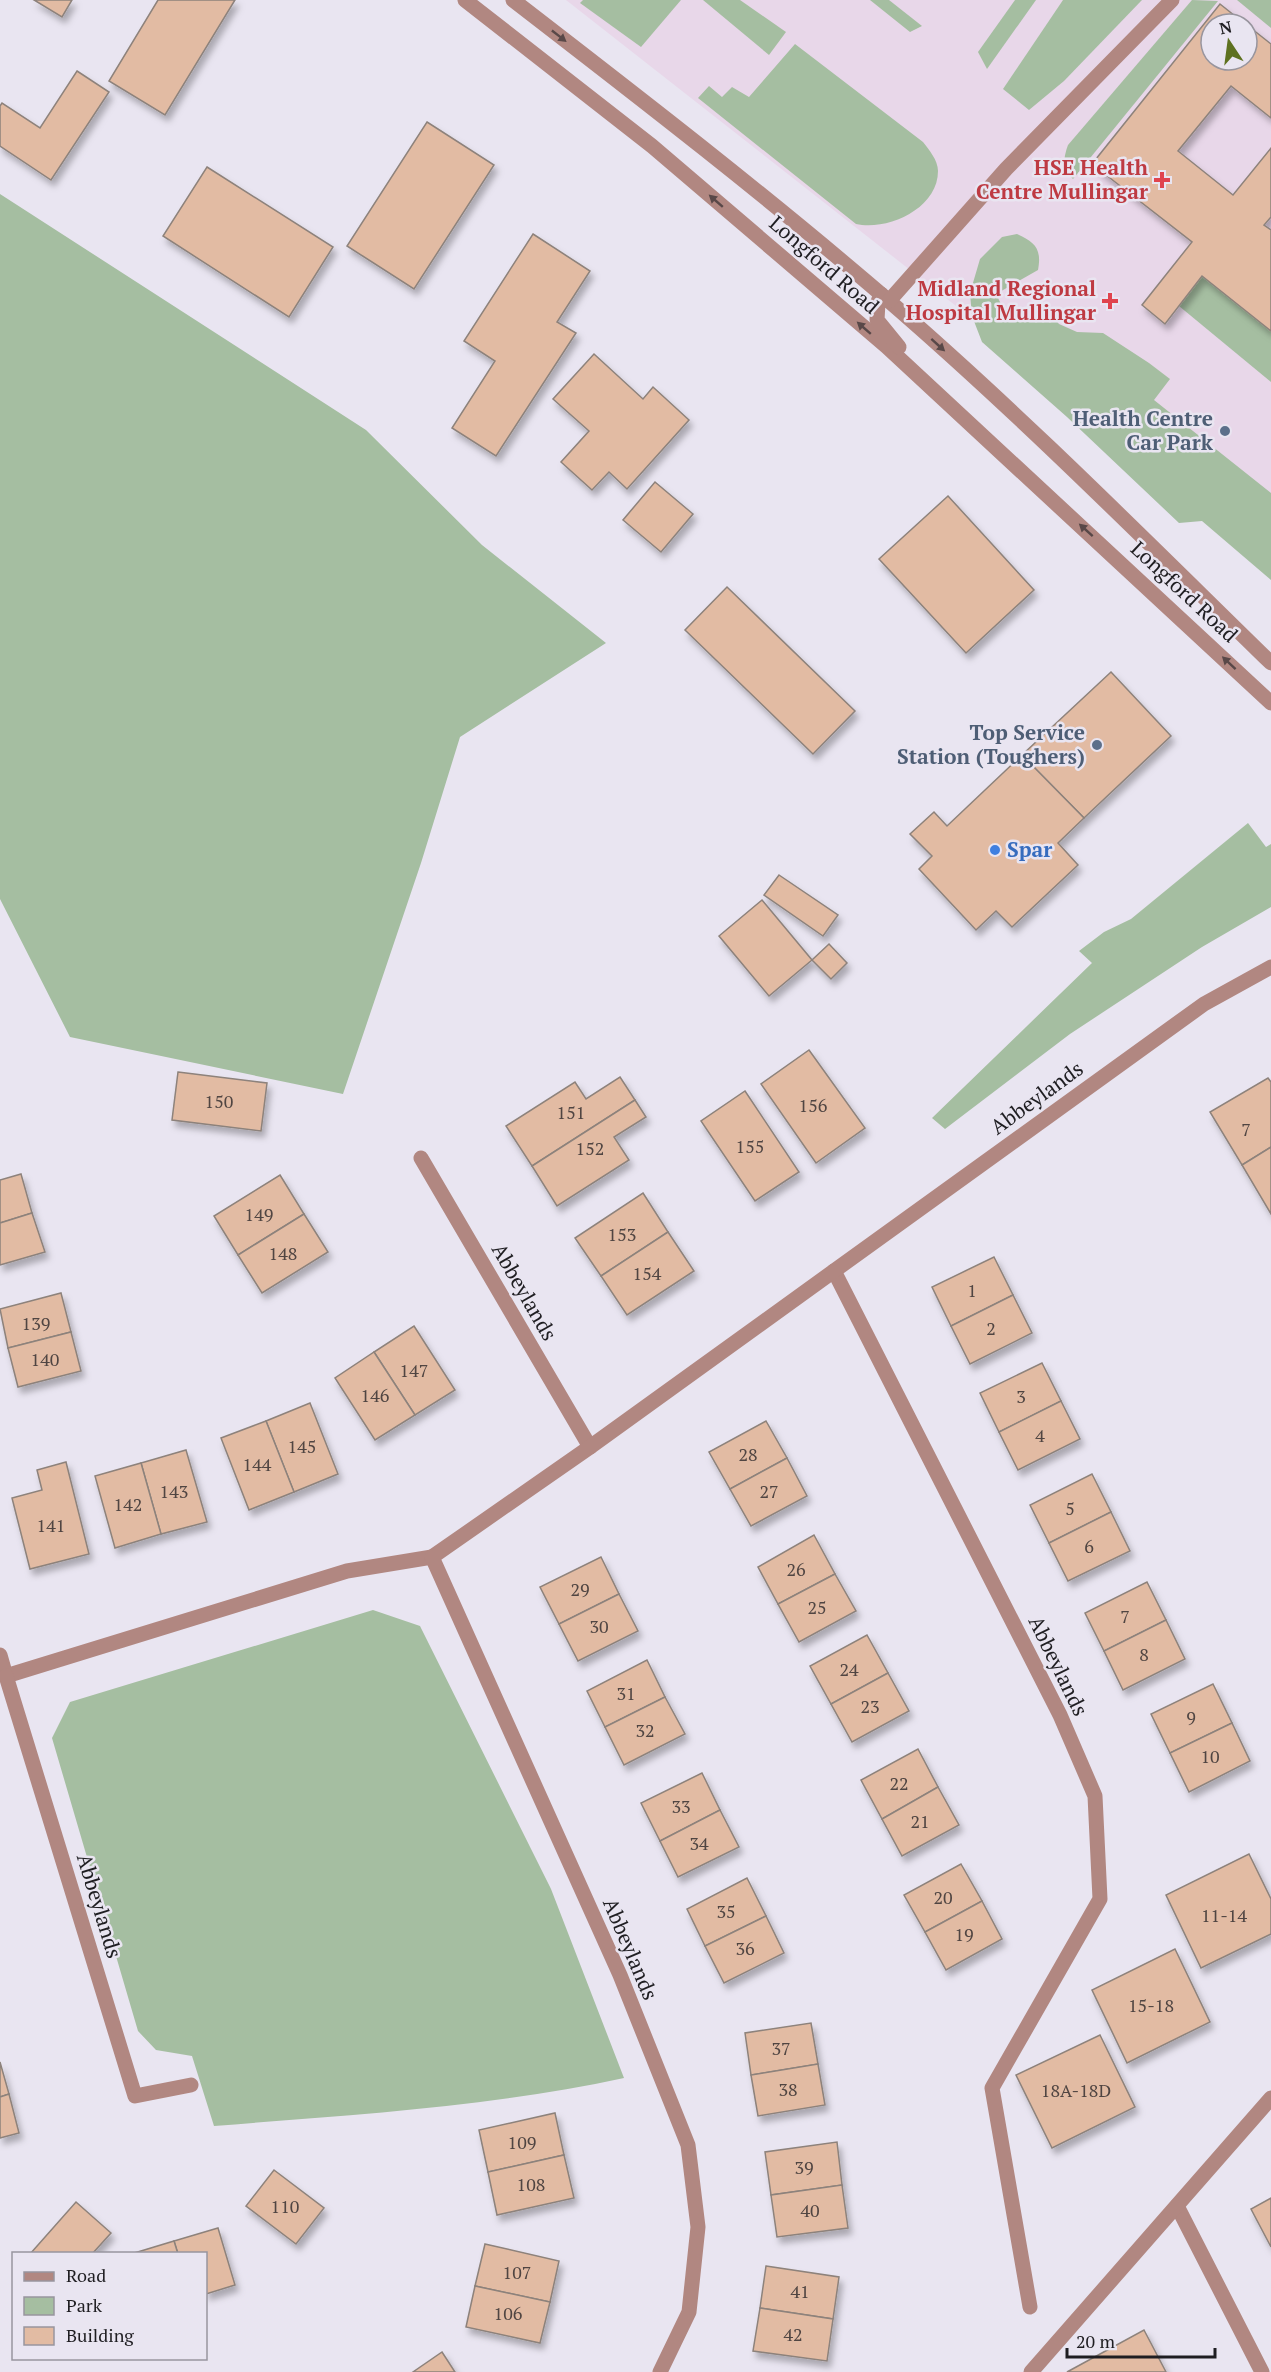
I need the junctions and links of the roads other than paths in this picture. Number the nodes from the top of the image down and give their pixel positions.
1 (465, 0) edge
2 (513, 0) edge
3 (1172, 0) edge
4 (885, 298) junction
5 (987, 440) junction
6 (1207, 600) junction
7 (1271, 663) edge
8 (1271, 672) edge
9 (1271, 703) edge
10 (1271, 967) edge
11 (421, 1158) dead end
12 (834, 1271) junction
13 (590, 1447) junction
14 (432, 1557) junction
15 (0, 1655) edge
16 (6, 1676) junction
17 (191, 2085) dead end
18 (1271, 2098) edge
19 (1177, 2206) junction
20 (1030, 2307) dead end
21 (660, 2372) edge
22 (1031, 2372) edge
23 (1262, 2372) edge

5 -> 1 street, Longford Road
2 -> 4 street
3 - 4 street
4 - 5 street
4 -> 6 street
9 -> 5 street, Longford Road
6 - 7 street
6 - 8 street
10 - 12 street, Abbeylands
11 - 13 street, Abbeylands
12 - 13 street, Abbeylands
12 - 20 street, Abbeylands
13 - 14 street, Abbeylands
14 - 16 street, Abbeylands
14 - 21 street, Abbeylands
15 - 16 street, Abbeylands
16 - 17 street, Abbeylands
18 - 19 street
19 - 22 street
19 - 23 street

